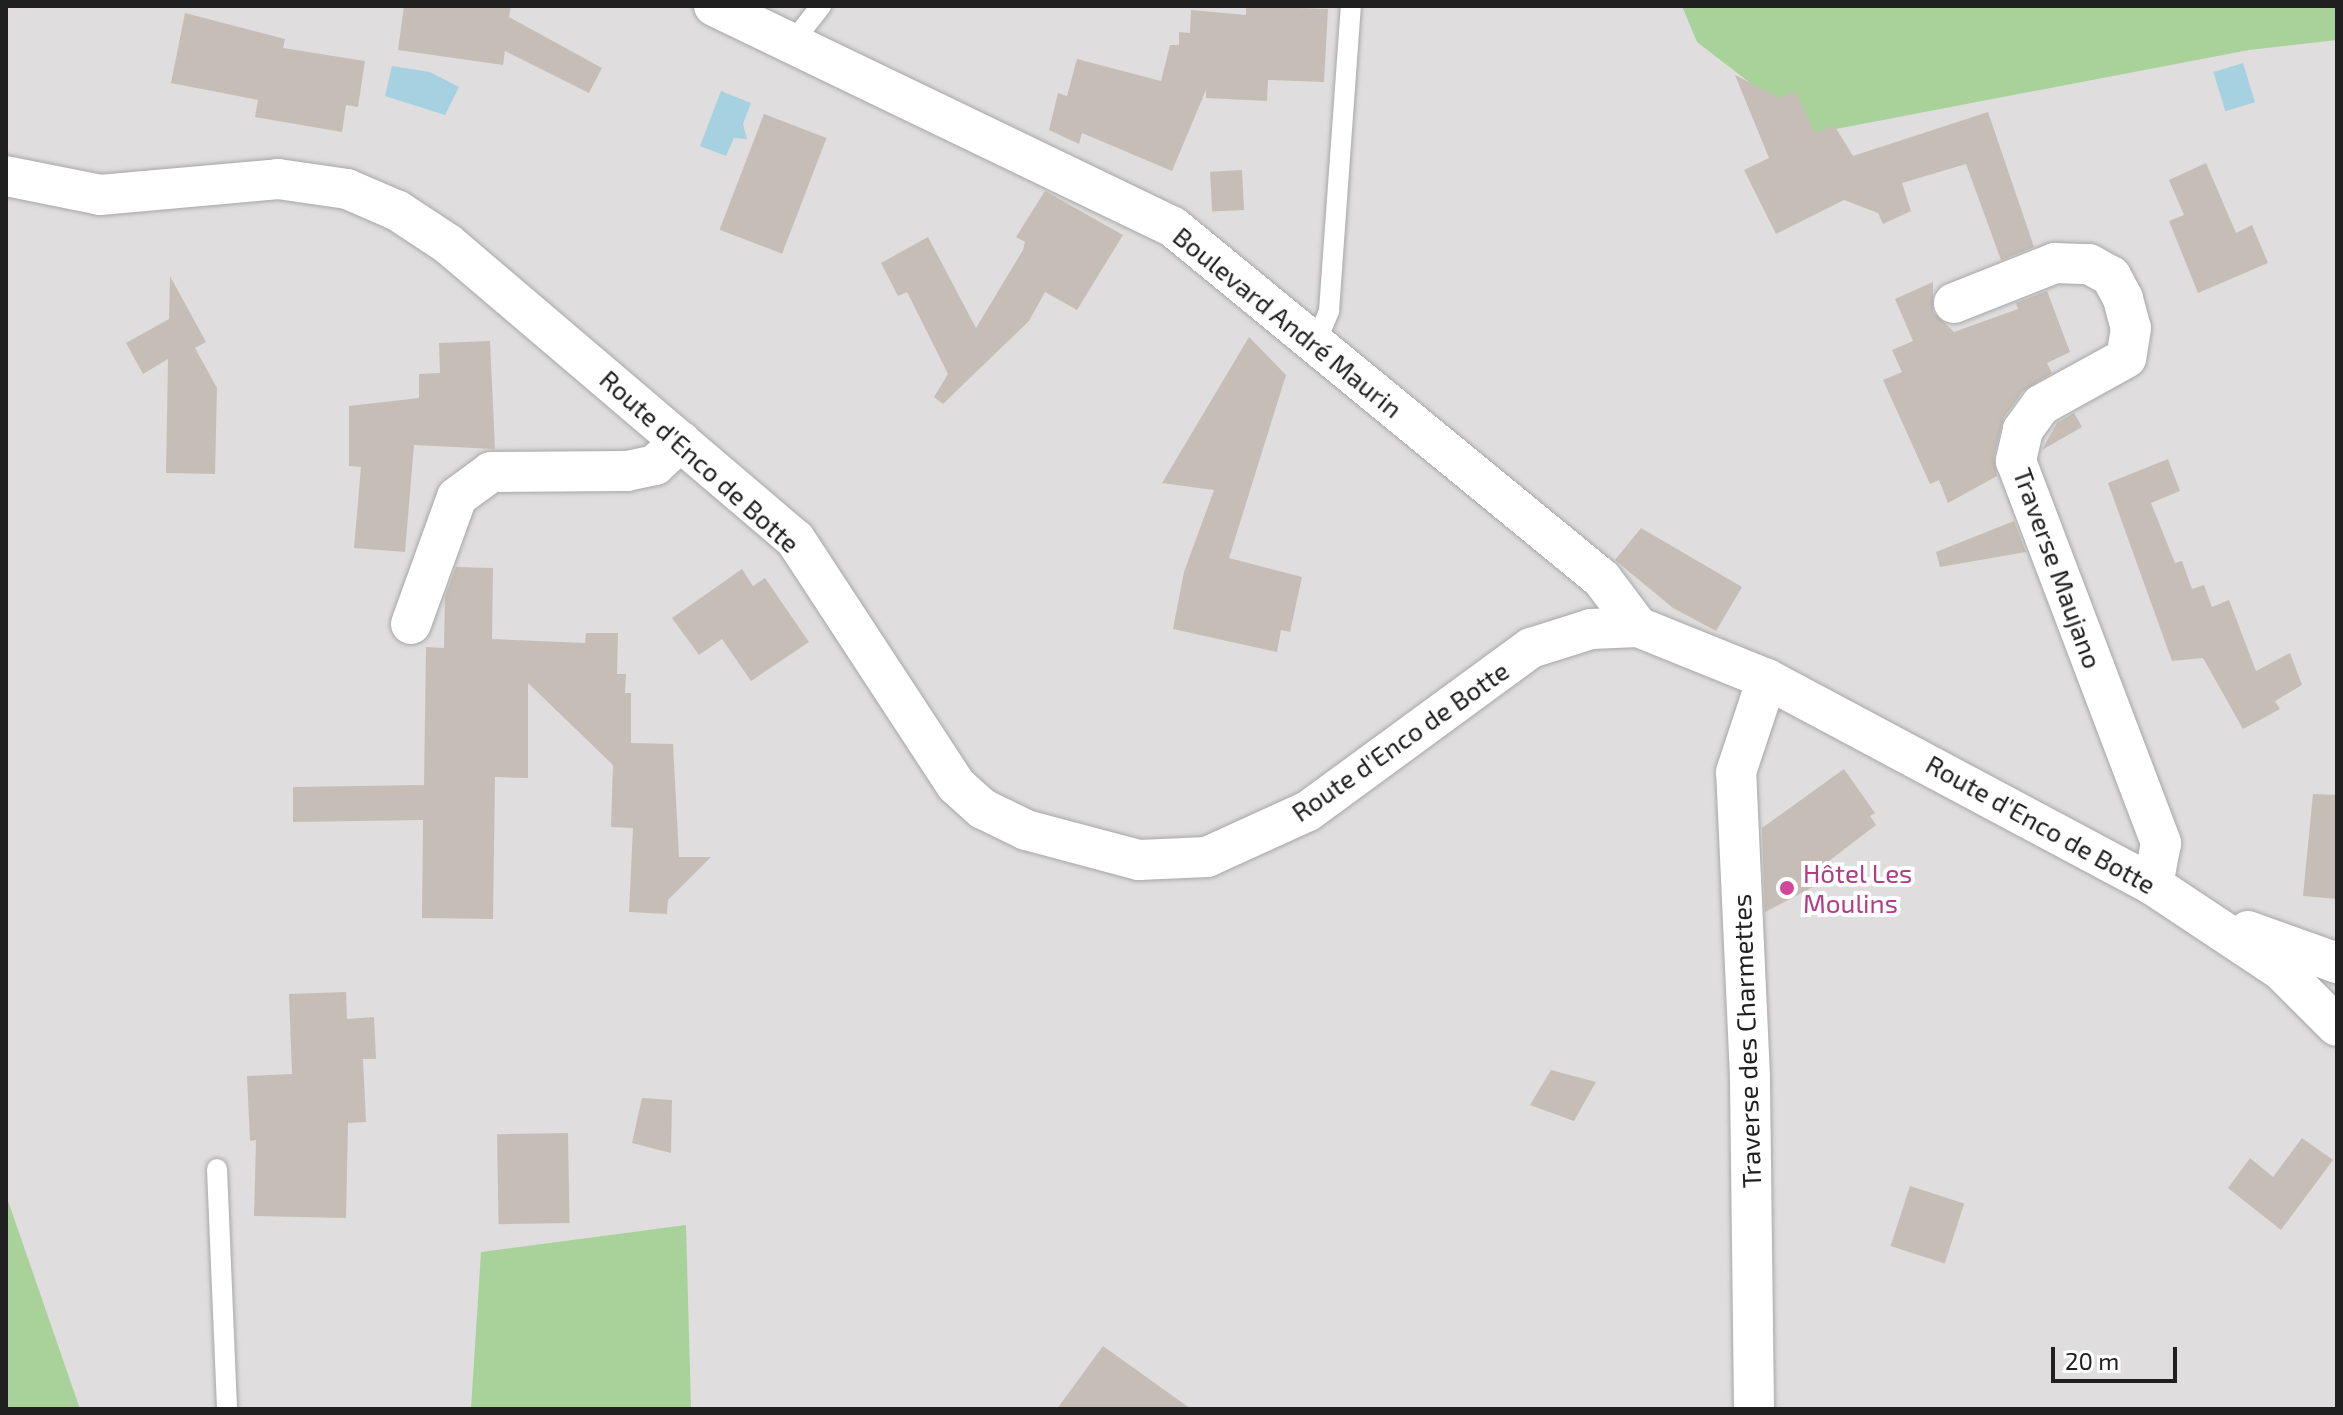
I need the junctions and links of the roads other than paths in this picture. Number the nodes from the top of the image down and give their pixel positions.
1 (714, 6) edge
2 (821, 6) edge
3 (1351, 6) edge
4 (792, 43) junction
5 (6, 176) edge
6 (1954, 303) dead end
7 (1316, 342) junction
8 (681, 441) junction
9 (411, 624) dead end
10 (1638, 627) junction
11 (1767, 679) junction
12 (2153, 885) junction
13 (2203, 914) junction
14 (2337, 963) edge
15 (2337, 1026) edge
16 (217, 1169) dead end
17 (227, 1409) edge
18 (1754, 1409) edge

1 - 4 street, Boulevard André Maurin
2 - 4 lane
3 - 7 lane
4 - 7 street, Boulevard André Maurin
5 - 8 street, Route d'Enco de Botte
6 - 12 street, Traverse Maujano
7 - 10 street, Boulevard André Maurin
8 - 9 street
8 - 10 street, Route d'Enco de Botte
10 - 11 street, Route d'Enco de Botte
11 - 12 street, Route d'Enco de Botte
11 - 18 street, Traverse des Charmettes
12 - 13 street, Route d'Enco de Botte
13 - 14 street
13 - 15 street, Route d'Enco de Botte
16 - 17 lane

